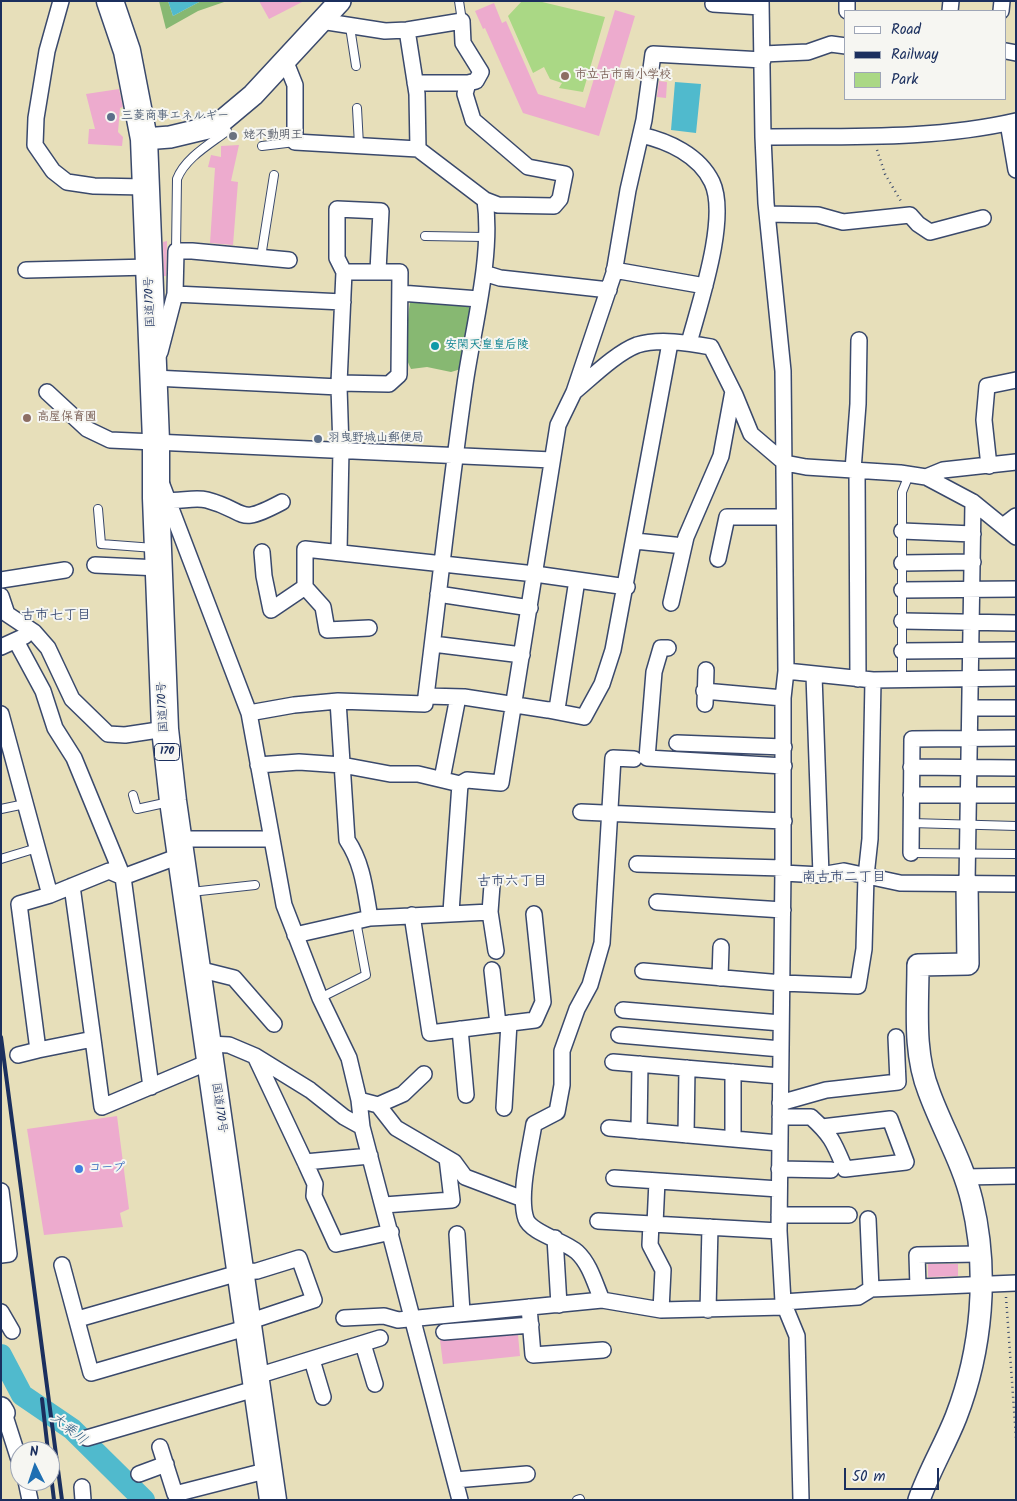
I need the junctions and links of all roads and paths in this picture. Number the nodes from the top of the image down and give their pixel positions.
1 (61, 1) edge
2 (110, 1) edge
3 (340, 1) edge
4 (459, 1) edge
5 (713, 4) dead end
6 (761, 4) edge
7 (321, 21) junction
8 (462, 21) junction
9 (350, 27) junction
10 (407, 30) junction
11 (844, 46) edge
12 (763, 57) junction
13 (285, 60) junction
14 (356, 66) dead end
15 (415, 82) junction
16 (468, 83) junction
17 (357, 108) dead end
18 (1012, 122) edge
19 (227, 131) dead end
20 (641, 135) junction
21 (873, 136) junction
22 (763, 137) junction
23 (144, 139) junction
24 (295, 142) junction
25 (359, 145) junction
26 (262, 146) dead end
27 (418, 149) junction
28 (1016, 170) edge
29 (274, 175) dead end
30 (146, 187) junction
31 (485, 200) junction
32 (767, 214) junction
33 (910, 215) junction
34 (983, 218) dead end
35 (424, 236) dead end
36 (485, 237) junction
37 (176, 252) junction
38 (261, 257) junction
39 (289, 260) dead end
40 (150, 267) junction
41 (26, 270) dead end
42 (614, 270) junction
43 (378, 271) junction
44 (344, 272) junction
45 (484, 273) junction
46 (705, 286) junction
47 (609, 290) junction
48 (175, 294) junction
49 (400, 294) junction
50 (479, 299) junction
51 (343, 302) junction
52 (859, 340) dead end
53 (670, 343) junction
54 (689, 343) junction
55 (154, 373) junction
56 (1016, 380) edge
57 (339, 385) junction
58 (733, 391) junction
59 (47, 392) dead end
60 (574, 392) junction
61 (156, 441) junction
62 (341, 449) junction
63 (454, 454) junction
64 (552, 460) junction
65 (782, 461) junction
66 (1016, 462) edge
67 (989, 466) junction
68 (855, 470) junction
69 (909, 475) junction
70 (926, 477) junction
71 (162, 500) junction
72 (282, 502) dead end
73 (973, 502) junction
74 (98, 509) dead end
75 (1016, 516) edge
76 (783, 517) junction
77 (1003, 526) junction
78 (902, 531) junction
79 (973, 534) junction
80 (1016, 537) edge
81 (635, 541) junction
82 (684, 546) junction
83 (262, 552) dead end
84 (339, 552) junction
85 (159, 558) junction
86 (718, 559) dead end
87 (973, 562) junction
88 (902, 563) junction
89 (442, 564) junction
90 (95, 565) dead end
91 (65, 570) dead end
92 (535, 574) junction
93 (1, 580) edge
94 (577, 580) junction
95 (305, 587) junction
96 (627, 587) junction
97 (1016, 589) edge
98 (902, 590) junction
99 (972, 590) junction
100 (438, 594) junction
101 (1, 596) edge
102 (670, 603) dead end
103 (530, 608) junction
104 (6, 618) edge
105 (902, 620) junction
106 (972, 622) junction
107 (1016, 622) edge
108 (369, 628) dead end
109 (34, 632) junction
110 (16, 641) junction
111 (432, 644) junction
112 (1, 647) edge
113 (668, 648) dead end
114 (972, 650) junction
115 (1016, 650) edge
116 (902, 651) junction
117 (522, 655) junction
118 (706, 670) dead end
119 (786, 671) junction
120 (814, 675) junction
121 (971, 678) junction
122 (1016, 678) edge
123 (865, 680) junction
124 (902, 680) junction
125 (458, 697) junction
126 (783, 698) junction
127 (338, 701) junction
128 (425, 704) dead end
129 (514, 704) junction
130 (971, 708) junction
131 (1016, 708) edge
132 (548, 710) junction
133 (250, 713) junction
134 (1, 714) edge
135 (165, 729) junction
136 (970, 738) junction
137 (1016, 738) edge
138 (677, 743) dead end
139 (784, 747) junction
140 (634, 759) dead end
141 (342, 764) junction
142 (258, 765) junction
143 (784, 766) junction
144 (911, 767) junction
145 (970, 768) junction
146 (1016, 768) edge
147 (442, 778) junction
148 (460, 784) junction
149 (133, 794) dead end
150 (970, 794) junction
151 (911, 795) junction
152 (1016, 795) edge
153 (173, 801) junction
154 (25, 804) junction
155 (1, 810) edge
156 (581, 812) dead end
157 (609, 814) junction
158 (784, 821) junction
159 (911, 824) junction
160 (969, 825) junction
161 (1016, 826) edge
162 (271, 839) junction
163 (37, 848) junction
164 (181, 849) junction
165 (912, 853) joint
166 (968, 854) junction
167 (1016, 854) edge
168 (1, 859) edge
169 (637, 864) dead end
170 (783, 871) junction
171 (821, 874) junction
172 (866, 876) junction
173 (123, 877) junction
174 (967, 883) junction
175 (1016, 884) edge
176 (254, 885) dead end
177 (492, 885) dead end
178 (72, 886) junction
179 (187, 893) junction
180 (50, 896) junction
181 (657, 902) dead end
182 (783, 910) junction
183 (451, 912) junction
184 (490, 912) junction
185 (534, 914) dead end
186 (412, 915) junction
187 (363, 919) junction
188 (295, 935) junction
189 (721, 947) dead end
190 (496, 951) dead end
191 (198, 969) junction
192 (492, 970) dead end
193 (643, 971) dead end
194 (720, 978) junction
195 (782, 983) junction
196 (320, 998) junction
197 (623, 1010) dead end
198 (694, 1016) junction
199 (781, 1023) junction
200 (274, 1024) dead end
201 (504, 1024) junction
202 (460, 1029) junction
203 (618, 1035) dead end
204 (896, 1037) dead end
205 (92, 1039) junction
206 (692, 1041) junction
207 (781, 1049) junction
208 (38, 1050) junction
209 (210, 1052) junction
210 (18, 1056) dead end
211 (255, 1056) junction
212 (613, 1062) dead end
213 (640, 1064) junction
214 (687, 1068) junction
215 (733, 1072) junction
216 (424, 1074) dead end
217 (780, 1076) junction
218 (151, 1087) junction
219 (466, 1095) dead end
220 (359, 1100) junction
221 (378, 1105) junction
222 (504, 1108) dead end
223 (780, 1110) junction
224 (362, 1127) junction
225 (822, 1127) junction
226 (609, 1128) dead end
227 (639, 1131) junction
228 (686, 1135) junction
229 (733, 1139) junction
230 (780, 1143) junction
231 (370, 1156) junction
232 (446, 1158) junction
233 (305, 1162) junction
234 (779, 1169) junction
235 (831, 1170) dead end
236 (1016, 1176) edge
237 (964, 1177) junction
238 (614, 1178) dead end
239 (657, 1181) junction
240 (779, 1189) junction
241 (1, 1191) edge
242 (523, 1199) junction
243 (384, 1206) junction
244 (779, 1215) junction
245 (849, 1215) dead end
246 (868, 1218) dead end
247 (598, 1221) dead end
248 (653, 1224) junction
249 (710, 1227) junction
250 (391, 1232) junction
251 (779, 1232) junction
252 (456, 1234) dead end
253 (555, 1238) junction
254 (979, 1254) junction
255 (1, 1255) edge
256 (62, 1265) dead end
257 (242, 1272) junction
258 (1010, 1283) edge
259 (980, 1284) junction
260 (918, 1287) junction
261 (871, 1289) junction
262 (602, 1300) junction
263 (559, 1304) junction
264 (783, 1304) junction
265 (529, 1307) junction
266 (661, 1310) junction
267 (708, 1310) junction
268 (1, 1312) edge
269 (462, 1312) junction
270 (344, 1318) dead end
271 (413, 1318) junction
272 (78, 1319) junction
273 (249, 1324) junction
274 (531, 1325) junction
275 (12, 1331) dead end
276 (444, 1332) dead end
277 (380, 1338) dead end
278 (363, 1344) junction
279 (603, 1350) dead end
280 (312, 1360) junction
281 (257, 1382) junction
282 (375, 1384) dead end
283 (323, 1397) dead end
284 (2, 1411) edge
285 (6, 1435) edge
286 (87, 1438) dead end
287 (1016, 1438) edge
288 (160, 1447) dead end
289 (166, 1464) junction
290 (269, 1470) junction
291 (139, 1474) dead end
292 (527, 1474) dead end
293 (455, 1480) junction
294 (273, 1500) edge
295 (460, 1500) edge
296 (801, 1500) edge
297 (919, 1500) edge

1 - 30 street
2 - 23 highway, 国道170号 / 170
3 - 7 street
4 - 8 lane
5 - 6 street
6 - 12 street
7 - 9 street
7 - 13 street
8 - 10 street
8 - 16 street
9 - 10 street
9 - 14 lane
10 - 15 street
11 - 12 street
12 - 20 street
12 - 22 street
13 - 23 street
13 - 24 street
15 - 16 street
15 - 27 street
16 - 31 street
17 - 25 lane
18 - 21 street
18 - 28 street
19 - 37 lane
20 - 42 street
20 - 46 street
21 - 22 street
21 - 33 path
22 - 32 street
23 - 30 highway, 国道170号 / 170
24 - 25 street
24 - 26 lane
25 - 27 street
27 - 31 street
29 - 38 lane
30 - 40 highway, 国道170号 / 170
31 - 36 street
32 - 33 street
32 - 65 street
33 - 34 street
35 - 36 lane
36 - 45 street
37 - 38 street
37 - 48 street
38 - 39 street
40 - 41 street
40 - 55 highway, 国道170号 / 170
42 - 46 street
42 - 47 street
43 - 44 street
43 - 44 street
43 - 49 street
44 - 51 street
45 - 47 street
45 - 50 street
46 - 54 street
47 - 60 street
48 - 51 street
48 - 55 street
49 - 50 street
49 - 57 street
50 - 63 street
51 - 57 street
52 - 68 street
53 - 54 street
53 - 60 street
53 - 81 street
54 - 58 street
55 - 57 street
55 - 61 highway, 国道170号 / 170
56 - 67 street
57 - 62 street
58 - 65 street
58 - 82 street
59 - 61 street
60 - 64 street
61 - 62 street
61 - 71 highway, 国道170号 / 170
62 - 63 street
62 - 84 street
63 - 64 street
63 - 89 street
64 - 92 street
65 - 68 street
65 - 76 street
66 - 67 street
67 - 70 street
68 - 69 street
68 - 123 street
69 - 70 street
69 - 78 lane
70 - 73 street
71 - 72 street
71 - 85 highway, 国道170号 / 170
71 - 133 street
73 - 77 street
73 - 79 street
74 - 85 lane
75 - 77 street
76 - 86 street
76 - 119 street
77 - 80 street
78 - 79 street
78 - 88 lane
79 - 87 street
81 - 82 street
81 - 96 street
82 - 102 street
83 - 95 street
84 - 89 street
84 - 95 street
85 - 90 street
85 - 135 highway, 国道170号 / 170
87 - 88 street
87 - 99 street
88 - 98 lane
89 - 92 street
89 - 100 street
91 - 93 street
92 - 94 street
92 - 103 street
94 - 96 street
94 - 132 street
95 - 108 street
96 - 132 street
97 - 99 street
98 - 99 street
98 - 105 lane
99 - 106 street
100 - 103 street
100 - 111 street
101 - 104 street
103 - 117 street
104 - 109 street
105 - 106 street
105 - 116 lane
106 - 107 street
106 - 114 street
109 - 110 street
109 - 135 street
110 - 112 street
110 - 173 street
111 - 117 street
111 - 125 street
113 - 143 street
114 - 115 street
114 - 116 street
114 - 121 street
116 - 124 lane
117 - 129 street
118 - 126 street
119 - 120 street
119 - 126 street
120 - 123 street
120 - 171 street
121 - 122 street
121 - 124 street
121 - 130 street
123 - 124 street
123 - 172 street
125 - 129 street
125 - 147 street
126 - 139 street
127 - 128 street
127 - 133 street
127 - 141 street
129 - 132 street
129 - 148 street
130 - 131 street
130 - 136 street
133 - 142 street
134 - 154 street
135 - 153 highway, 国道170号 / 170
136 - 137 street
136 - 144 street
136 - 145 street
138 - 139 street
139 - 143 street
140 - 157 street
141 - 142 street
141 - 147 street
141 - 187 street
142 - 162 street
143 - 158 street
144 - 145 street
144 - 151 street
145 - 146 street
145 - 150 street
147 - 148 street
148 - 183 street
149 - 153 lane
150 - 151 street
150 - 152 street
150 - 160 street
151 - 159 street
153 - 164 highway, 国道170号 / 170
154 - 155 lane
154 - 163 street
156 - 157 street
157 - 158 street
157 - 242 street
158 - 170 street
159 - 160 lane
159 - 165 street
160 - 161 lane
160 - 166 street
162 - 164 street
162 - 188 street
163 - 168 lane
163 - 180 street
164 - 173 street
164 - 179 highway, 国道170号 / 170
165 - 166 lane
166 - 167 lane
166 - 174 street
169 - 170 street
170 - 171 street
170 - 182 street
171 - 172 street
172 - 174 street
172 - 195 street
173 - 178 street
173 - 218 street
174 - 175 street
174 - 237 street
176 - 179 lane
177 - 184 street
178 - 180 street
178 - 205 street
179 - 191 highway, 国道170号 / 170
180 - 208 street
181 - 182 street
182 - 195 street
183 - 184 street
183 - 186 street
184 - 190 street
185 - 201 street
186 - 187 street
186 - 202 street
187 - 188 street
187 - 196 lane
188 - 196 street
189 - 194 street
191 - 200 street
191 - 209 highway, 国道170号 / 170
192 - 201 street
193 - 194 street
194 - 195 street
195 - 199 street
196 - 220 street
197 - 198 street
198 - 199 street
198 - 206 street
199 - 207 street
201 - 202 street
201 - 222 street
202 - 219 street
203 - 206 street
204 - 223 street
205 - 208 street
205 - 218 street
206 - 207 street
207 - 217 street
208 - 210 street
209 - 211 street
209 - 218 street
209 - 257 highway, 国道170号 / 170
211 - 224 street
211 - 233 street
212 - 213 street
213 - 214 street
213 - 227 street
214 - 215 street
214 - 228 street
215 - 217 street
215 - 229 street
216 - 221 street
217 - 223 street
220 - 221 street
220 - 224 street
221 - 232 street
223 - 225 street
223 - 230 street
224 - 231 street
225 - 225 street
226 - 227 street
227 - 228 street
228 - 229 street
229 - 230 street
230 - 234 street
231 - 233 street
231 - 243 street
232 - 242 street
232 - 243 street
233 - 250 street
234 - 235 street
234 - 240 street
236 - 237 street
237 - 254 street
238 - 239 street
239 - 240 street
239 - 248 street
240 - 244 street
241 - 255 street
242 - 253 street
243 - 250 street
244 - 245 street
244 - 251 street
246 - 261 street
247 - 248 street
248 - 249 street
248 - 266 street
249 - 251 street
249 - 267 street
250 - 271 street
251 - 264 street
252 - 269 street
253 - 262 street
253 - 263 street
254 - 259 street
254 - 260 street
256 - 272 street
257 - 272 street
257 - 273 highway, 国道170号 / 170
257 - 273 street
258 - 259 street
258 - 287 path
259 - 260 street
259 - 297 street
260 - 261 street
261 - 264 street
262 - 263 street
262 - 266 street
263 - 265 street
264 - 267 street
264 - 296 street
265 - 269 street
265 - 274 street
266 - 267 street
268 - 275 street
269 - 271 street
270 - 271 street
271 - 293 street
272 - 273 street
273 - 281 highway, 国道170号 / 170
274 - 276 street
274 - 279 street
277 - 278 street
278 - 280 street
278 - 282 street
280 - 281 street
280 - 283 street
281 - 286 street
281 - 290 highway, 国道170号 / 170
284 - 285 street
288 - 289 street
289 - 290 street
289 - 291 street
290 - 294 highway, 国道170号 / 170
292 - 293 street
293 - 295 street

